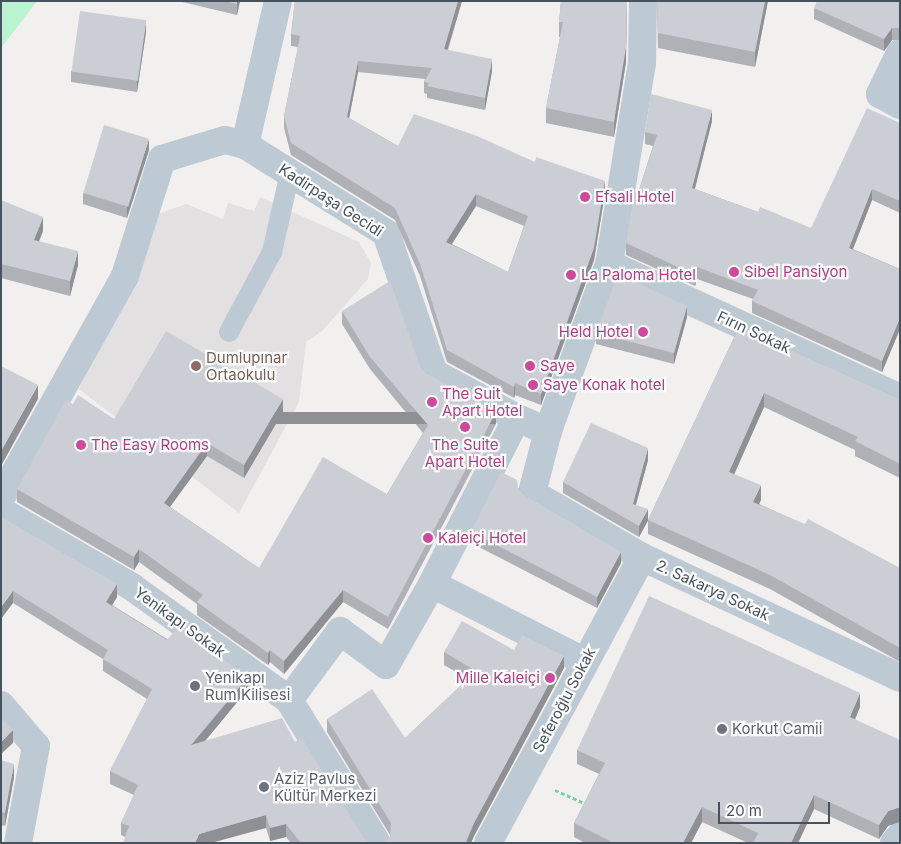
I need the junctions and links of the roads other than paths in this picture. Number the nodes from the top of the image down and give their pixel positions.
1 (278, 1) edge
2 (643, 1) edge
3 (900, 53) edge
4 (900, 105) edge
5 (245, 145) junction
6 (290, 173) junction
7 (609, 264) junction
8 (229, 332) dead end
9 (900, 398) edge
10 (517, 418) junction
11 (548, 431) junction
12 (1, 498) edge
13 (1, 511) edge
14 (642, 557) junction
15 (432, 584) junction
16 (584, 661) junction
17 (900, 678) edge
18 (289, 700) junction
19 (1, 705) edge
20 (900, 836) edge
21 (18, 843) edge
22 (377, 843) edge
23 (488, 843) edge
24 (894, 843) edge

1 - 5 street
2 - 7 street
3 - 4 street
5 - 6 street, Kadirpaşa Gecidi
5 - 12 street
6 - 8 lane
6 - 10 street, Kadirpaşa Gecidi
7 - 9 street, Fırın Sokak
7 - 11 street
10 - 11 street, Kadirpaşa Gecidi
10 - 15 street
11 - 14 street, 2. Sakarya Sokak
13 - 18 street, Yenikapı Sokak
14 - 16 street, Seferoğlu Sokak
14 - 17 street, 2. Sakarya Sokak
15 - 16 street
15 - 18 street
16 - 23 street, Seferoğlu Sokak
18 - 22 street, Yenikapı Sokak
19 - 21 street
20 - 24 street

